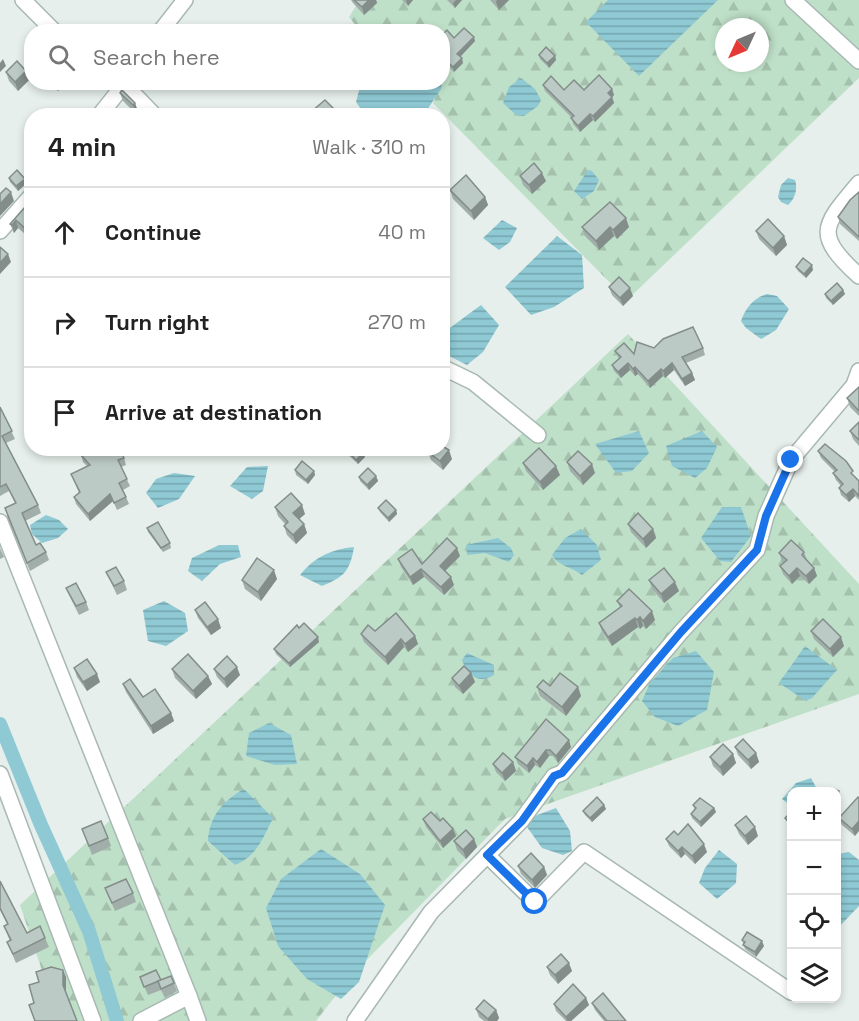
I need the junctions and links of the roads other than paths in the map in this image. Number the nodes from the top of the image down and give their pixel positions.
1 (23, 0) edge
2 (185, 0) edge
3 (793, 0) edge
4 (46, 24) edge
5 (166, 24) edge
6 (859, 61) edge
7 (117, 90) edge
8 (126, 90) edge
9 (104, 108) edge
10 (146, 108) edge
11 (859, 183) edge
12 (24, 204) edge
13 (0, 231) edge
14 (859, 276) edge
15 (450, 371) edge
16 (859, 371) edge
17 (538, 435) dead end
18 (0, 522) edge
19 (0, 774) edge
20 (487, 855) junction
21 (787, 989) edge
22 (189, 996) junction
23 (93, 1021) edge
24 (141, 1021) edge
25 (198, 1021) edge
26 (355, 1021) edge

1 - 4 street
2 - 5 street
3 - 6 street
7 - 9 street
8 - 10 street
11 - 14 street
12 - 13 street
15 - 17 street
16 - 20 street
18 - 22 street
19 - 23 street
20 - 21 street
20 - 26 street
22 - 24 street
22 - 25 street

